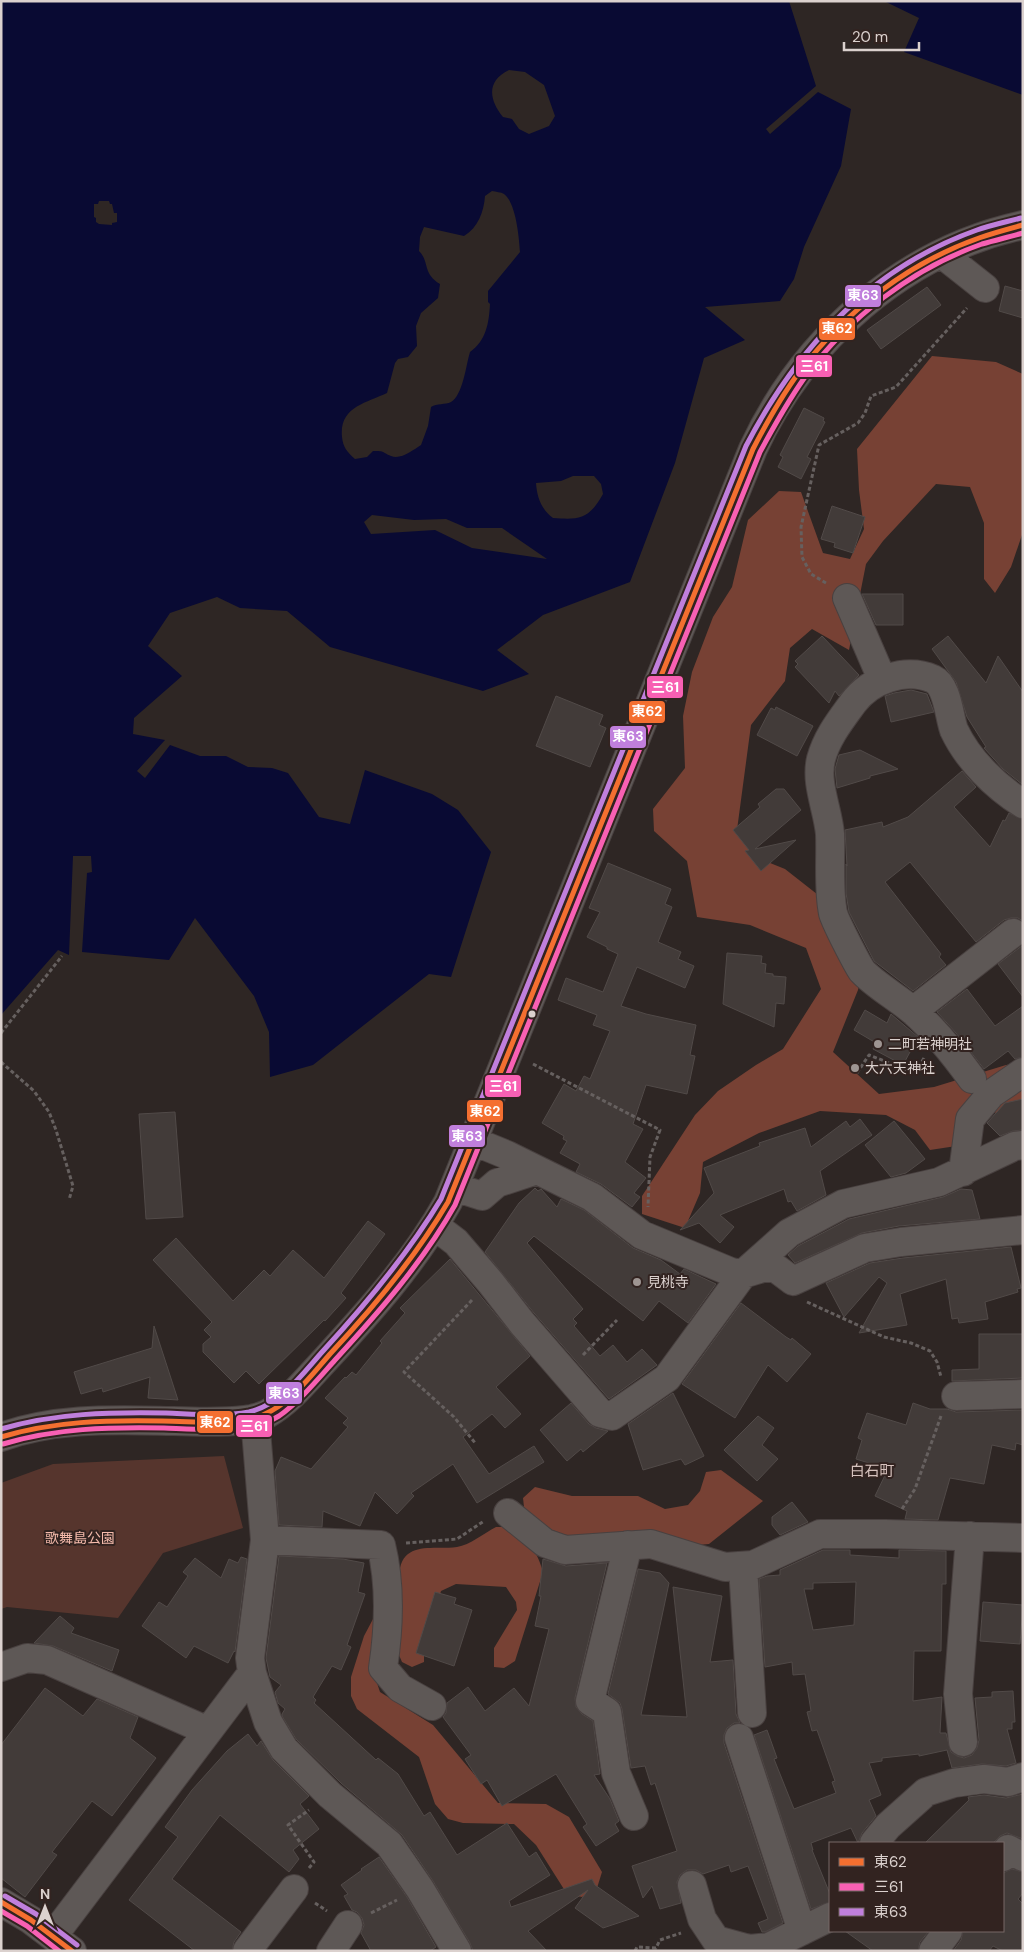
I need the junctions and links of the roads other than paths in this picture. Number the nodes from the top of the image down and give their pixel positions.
1 (1023, 225) edge
2 (942, 254) junction
3 (985, 288) road end
4 (847, 598) road end
5 (882, 679) junction
6 (1023, 804) edge
7 (1012, 933) dead end
8 (913, 1011) junction
9 (1023, 1072) edge
10 (972, 1079) dead end
11 (473, 1141) junction
12 (1023, 1145) edge
13 (537, 1170) junction
14 (963, 1172) junction
15 (454, 1186) junction
16 (435, 1226) junction
17 (1023, 1230) edge
18 (743, 1274) junction
19 (1023, 1394) edge
20 (956, 1396) road end
21 (255, 1418) junction
22 (1, 1437) edge
23 (508, 1513) road end
24 (970, 1536) junction
25 (1023, 1538) edge
26 (265, 1540) junction
27 (628, 1545) junction
28 (743, 1567) junction
29 (1, 1666) edge
30 (252, 1673) junction
31 (432, 1706) dead end
32 (752, 1713) dead end
33 (208, 1731) junction
34 (739, 1738) dead end
35 (963, 1742) dead end
36 (1023, 1777) edge
37 (634, 1816) dead end
38 (875, 1842) edge
39 (1004, 1855) edge
40 (1023, 1857) edge
41 (692, 1885) dead end
42 (294, 1890) road end
43 (1, 1902) edge
44 (829, 1918) edge
45 (348, 1925) road end
46 (802, 1931) junction
47 (947, 1932) edge
48 (63, 1943) edge
49 (247, 1951) edge
50 (331, 1951) edge
51 (457, 1951) edge
52 (933, 1951) edge

1 - 2 street
2 - 3 street
2 - 11 street
4 - 5 street
5 - 6 street
5 - 8 street
7 - 8 street
8 - 10 street
9 - 14 street
11 - 13 street
11 - 15 street
12 - 14 street
13 - 15 street
13 - 18 street
14 - 18 street
15 - 16 street
16 - 18 street
16 - 21 street
17 - 18 street
19 - 20 street
21 - 22 street
21 - 26 street
23 - 27 street
24 - 25 street
24 - 28 street
24 - 35 street
26 - 30 street
26 - 31 street
27 - 28 street
27 - 37 street
28 - 32 street
29 - 33 street
30 - 33 street
30 - 51 street
33 - 48 street
34 - 46 street
36 - 38 street
39 - 40 street
41 - 46 street
42 - 49 street
43 - 48 street
44 - 46 street
45 - 50 street
47 - 52 street

